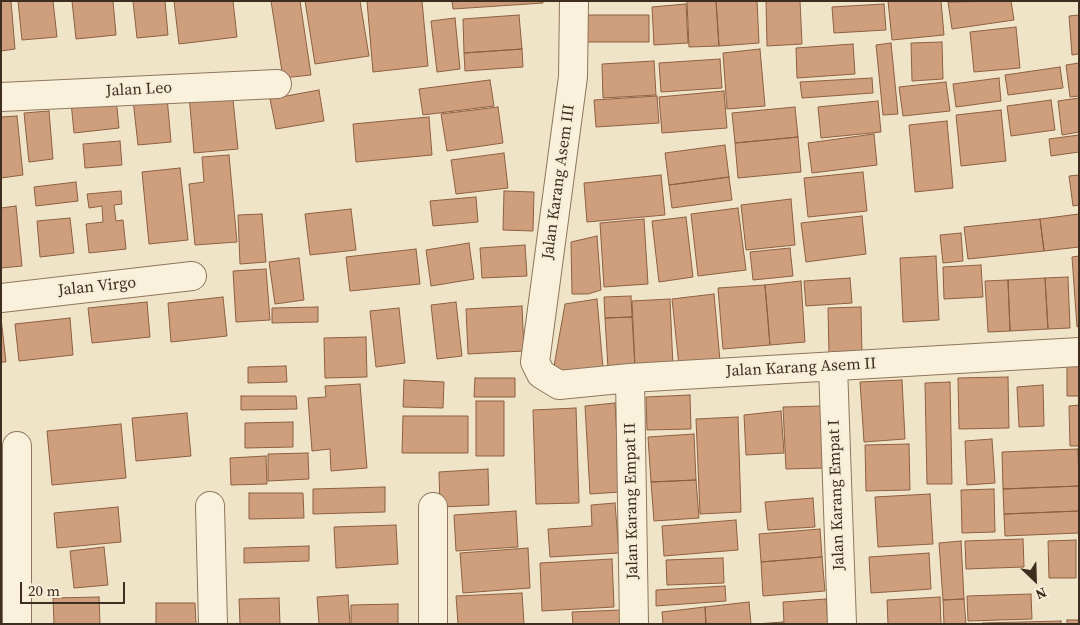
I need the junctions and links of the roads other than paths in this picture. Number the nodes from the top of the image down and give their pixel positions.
1 (574, 1) edge
2 (277, 84) dead end
3 (1, 97) edge
4 (192, 276) dead end
5 (1, 298) edge
6 (1079, 352) edge
7 (535, 362) joint
8 (833, 366) junction
9 (630, 378) junction
10 (17, 446) dead end
11 (210, 506) dead end
12 (433, 507) dead end
13 (17, 624) edge
14 (213, 624) edge
15 (433, 624) edge
16 (634, 624) edge
17 (842, 624) edge

1 - 7 street, Jalan Karang Asem III
2 - 3 street, Jalan Leo
4 - 5 street, Jalan Virgo
6 - 8 street, Jalan Karang Asem II
7 - 9 street, Jalan Karang Asem II
8 - 9 street, Jalan Karang Asem II
8 - 17 street, Jalan Karang Empat I
9 - 16 street, Jalan Karang Empat II
10 - 13 street
11 - 14 street
12 - 15 street

